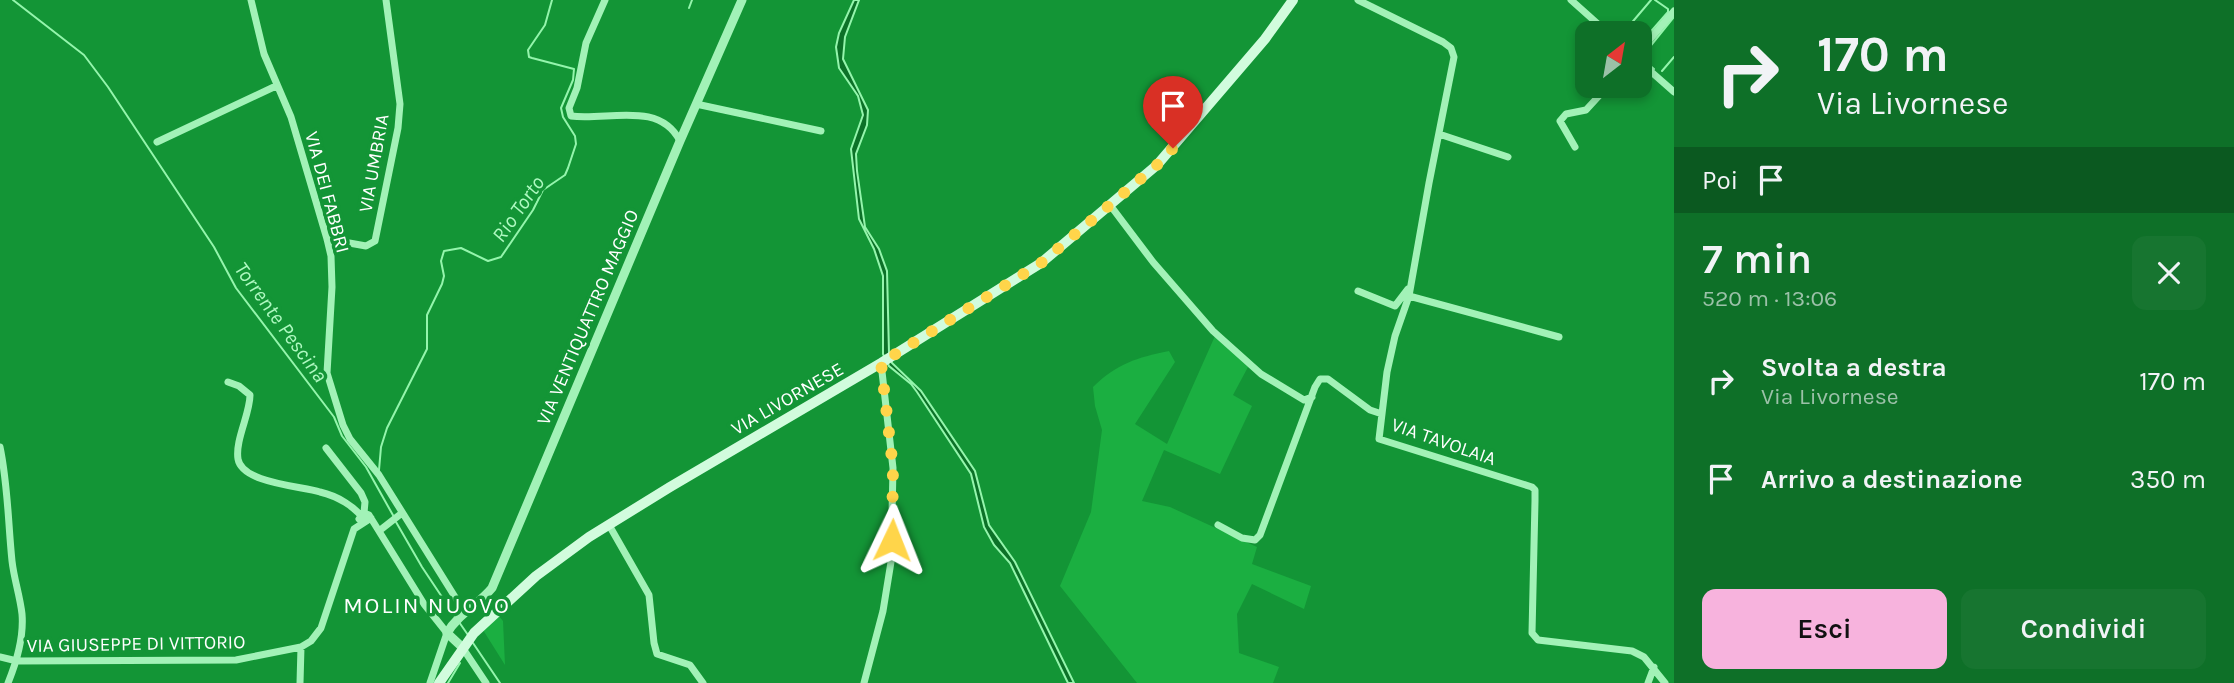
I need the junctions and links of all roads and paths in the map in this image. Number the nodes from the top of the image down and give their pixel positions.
1 (251, 0) edge
2 (386, 0) edge
3 (605, 0) edge
4 (742, 0) edge
5 (1293, 0) edge
6 (1358, 0) edge
7 (1571, 0) edge
8 (1674, 11) edge
9 (1595, 21) edge
10 (1652, 37) edge
11 (1652, 73) edge
12 (276, 86) junction
13 (1674, 92) edge
14 (1598, 98) edge
15 (696, 104) junction
16 (821, 131) dead end
17 (1439, 134) junction
18 (680, 141) junction
19 (157, 142) dead end
20 (1575, 147) dead end
21 (1508, 157) dead end
22 (1110, 205) junction
23 (327, 239) junction
24 (1411, 284) junction
25 (1358, 291) dead end
26 (1409, 296) junction
27 (1559, 337) dead end
28 (882, 362) junction
29 (228, 382) dead end
30 (1312, 397) junction
31 (1382, 414) junction
32 (0, 447) edge
33 (326, 448) dead end
34 (401, 514) junction
35 (365, 517) junction
36 (609, 525) junction
37 (1218, 525) dead end
38 (379, 531) junction
39 (460, 617) junction
40 (446, 633) junction
41 (468, 640) junction
42 (300, 647) junction
43 (0, 657) edge
44 (17, 661) junction
45 (1654, 667) junction
46 (8, 683) edge
47 (300, 683) edge
48 (430, 683) edge
49 (439, 683) edge
50 (486, 683) edge
51 (703, 683) edge
52 (864, 683) edge
53 (1648, 683) edge
54 (1665, 683) edge

1 - 12 street, VIA DEI FABBRI
2 - 23 street, VIA UMBRIA
3 - 18 street
4 - 15 street, VIA VENTIQUATTRO MAGGIO
5 - 22 main road, VIA LIVORNESE
6 - 17 street, VIA TAVOLAIA
7 - 9 street
8 - 10 street
11 - 13 street
12 - 19 street
12 - 23 street, VIA DEI FABBRI
14 - 20 street
15 - 16 street
15 - 18 street, VIA VENTIQUATTRO MAGGIO
17 - 21 street
17 - 24 street, VIA TAVOLAIA
18 - 39 street, VIA VENTIQUATTRO MAGGIO
22 - 28 main road, VIA LIVORNESE
22 - 30 street
23 - 34 street, VIA DEI FABBRI
24 - 25 street
24 - 26 street, VIA TAVOLAIA
26 - 27 street
26 - 31 street, VIA TAVOLAIA
28 - 36 main road, VIA LIVORNESE
28 - 52 street
29 - 35 street
30 - 31 street
30 - 37 street
31 - 45 street, VIA TAVOLAIA
32 - 44 street
33 - 35 street
34 - 38 street
34 - 39 street, VIA DEI FABBRI
35 - 38 street
35 - 42 street
36 - 41 main road, VIA LIVORNESE
36 - 51 street
38 - 40 street
39 - 40 street, VIA VENTIQUATTRO MAGGIO
40 - 41 street
40 - 48 street
41 - 49 main road, VIA LIVORNESE
41 - 50 street
42 - 44 street, VIA GIUSEPPE DI VITTORIO
42 - 47 street
43 - 44 street, VIA GIUSEPPE DI VITTORIO
44 - 46 street
45 - 53 street
45 - 54 street, VIA TAVOLAIA

